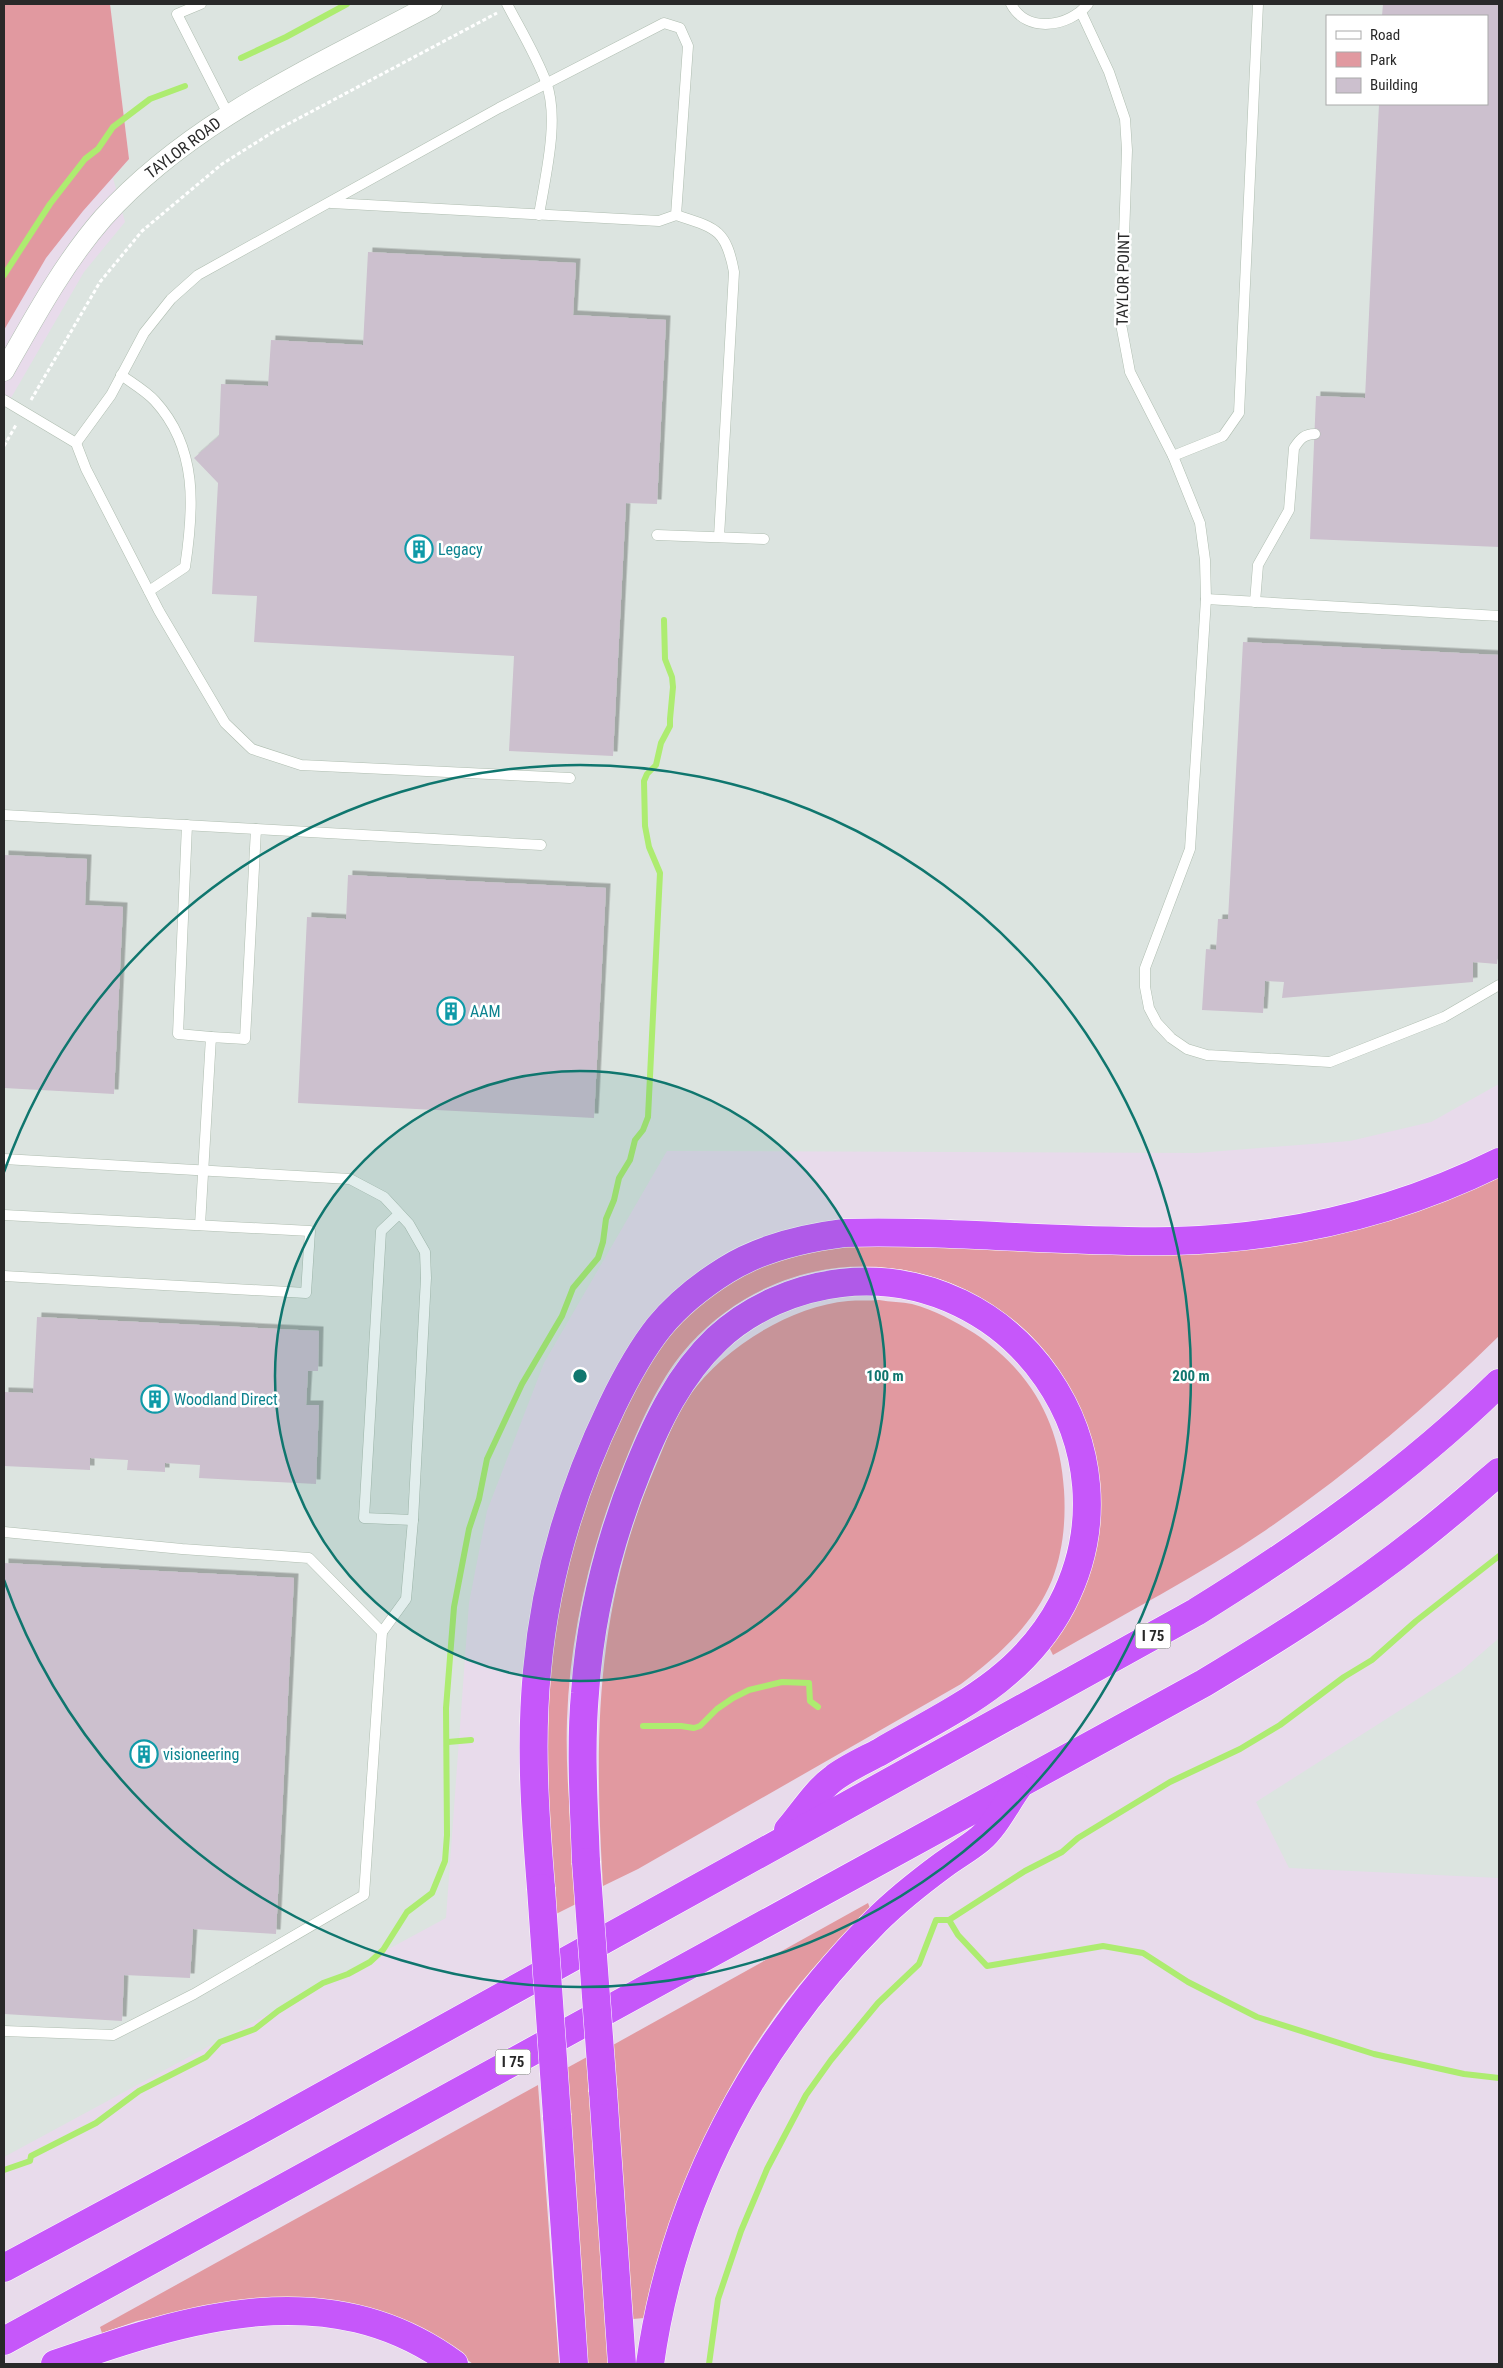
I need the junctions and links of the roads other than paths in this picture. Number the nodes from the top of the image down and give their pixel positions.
1 (201, 4) edge
2 (432, 4) edge
3 (1011, 4) edge
4 (1088, 4) edge
5 (1258, 4) edge
6 (508, 5) edge
7 (1081, 12) junction
8 (547, 83) junction
9 (228, 114) junction
10 (331, 203) junction
11 (539, 215) junction
12 (676, 215) junction
13 (4, 370) edge
14 (122, 375) junction
15 (4, 400) edge
16 (1315, 434) dead end
17 (76, 443) junction
18 (1174, 456) junction
19 (657, 535) dead end
20 (719, 537) junction
21 (764, 539) dead end
22 (149, 591) junction
23 (1206, 598) junction
24 (1255, 602) junction
25 (1499, 616) edge
26 (570, 778) dead end
27 (4, 815) edge
28 (187, 825) junction
29 (256, 829) junction
30 (541, 845) dead end
31 (1499, 985) edge
32 (211, 1037) junction
33 (4, 1158) edge
34 (1499, 1162) edge
35 (203, 1170) junction
36 (400, 1214) junction
37 (4, 1215) edge
38 (200, 1225) junction
39 (4, 1276) edge
40 (1499, 1383) edge
41 (1499, 1472) edge
42 (413, 1520) junction
43 (4, 1532) edge
44 (382, 1632) junction
45 (1022, 1782) junction
46 (776, 1844) junction
47 (4, 2031) edge
48 (4, 2268) edge
49 (4, 2341) edge
50 (55, 2364) edge
51 (454, 2364) edge
52 (574, 2364) edge
53 (622, 2364) edge
54 (650, 2364) edge

1 - 9 lane
2 - 9 street, TAYLOR ROAD
3 - 7 lane
4 - 7 lane
5 - 18 lane
6 - 8 lane
7 - 18 lane, TAYLOR POINT
8 - 10 lane
8 - 11 lane
8 - 12 lane
9 - 13 street, TAYLOR ROAD
10 - 11 lane
10 - 14 lane
11 - 12 lane
12 - 20 lane
14 - 17 lane
14 - 22 lane
15 - 17 lane
16 - 24 lane
17 - 22 lane
18 - 23 lane, TAYLOR POINT
19 - 20 lane
20 - 21 lane
22 - 26 lane
23 - 24 lane
23 - 31 lane, TAYLOR POINT
24 - 25 lane
27 - 28 lane
28 - 29 lane
28 - 32 lane
29 - 30 lane
29 - 32 lane
32 - 35 lane
33 - 35 lane
34 - 52 highway, bridge
35 - 36 lane
35 - 38 lane
36 - 42 lane
36 - 42 lane
37 - 38 lane
38 - 39 lane
40 - 46 highway, I 75
41 - 45 highway, I 75
42 - 44 lane
43 - 44 lane
44 - 47 lane
45 - 49 highway, I 75
45 - 54 highway
46 - 48 highway, I 75
46 - 53 highway, bridge
50 - 51 highway

